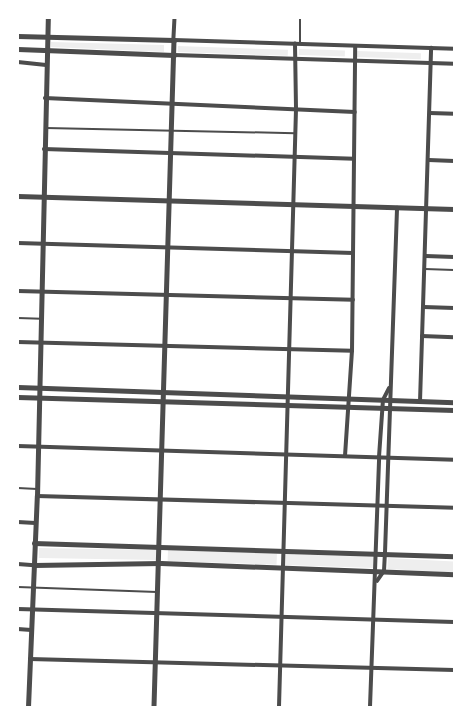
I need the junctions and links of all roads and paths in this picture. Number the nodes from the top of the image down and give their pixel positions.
1 (48, 18) edge
2 (174, 18) edge
3 (300, 18) edge
4 (18, 36) edge
5 (47, 37) junction
6 (174, 40) junction
7 (295, 44) junction
8 (300, 44) junction
9 (355, 47) junction
10 (431, 48) junction
11 (454, 48) edge
12 (18, 49) edge
13 (47, 50) junction
14 (174, 55) junction
15 (297, 60) junction
16 (18, 62) edge
17 (355, 62) junction
18 (431, 63) junction
19 (454, 64) edge
20 (46, 65) junction
21 (45, 98) junction
22 (173, 103) junction
23 (296, 108) junction
24 (355, 112) junction
25 (430, 113) junction
26 (454, 114) edge
27 (44, 128) junction
28 (172, 131) junction
29 (295, 133) junction
30 (44, 150) junction
31 (172, 152) junction
32 (294, 156) junction
33 (354, 159) junction
34 (429, 160) junction
35 (454, 161) edge
36 (18, 196) edge
37 (42, 197) junction
38 (171, 199) junction
39 (294, 205) junction
40 (352, 207) junction
41 (397, 208) junction
42 (428, 209) junction
43 (454, 209) edge
44 (18, 243) edge
45 (41, 244) junction
46 (170, 249) junction
47 (292, 249) junction
48 (353, 253) junction
49 (426, 256) junction
50 (454, 257) edge
51 (425, 269) junction
52 (454, 270) edge
53 (18, 291) edge
54 (42, 292) junction
55 (168, 297) junction
56 (290, 298) junction
57 (353, 300) junction
58 (424, 307) junction
59 (454, 308) edge
60 (18, 318) edge
61 (41, 319) junction
62 (422, 336) junction
63 (454, 337) edge
64 (18, 342) edge
65 (41, 343) junction
66 (167, 346) junction
67 (290, 350) junction
68 (352, 351) junction
69 (18, 387) edge
70 (39, 387) junction
71 (389, 387) junction
72 (166, 391) junction
73 (18, 397) edge
74 (40, 397) junction
75 (289, 398) junction
76 (347, 399) junction
77 (383, 400) junction
78 (391, 400) junction
79 (420, 402) junction
80 (454, 402) edge
81 (166, 403) junction
82 (288, 407) junction
83 (347, 407) junction
84 (383, 407) junction
85 (391, 407) junction
86 (454, 410) edge
87 (18, 446) edge
88 (37, 446) junction
89 (164, 450) junction
90 (286, 456) junction
91 (345, 456) junction
92 (379, 457) junction
93 (388, 457) junction
94 (454, 460) edge
95 (18, 488) edge
96 (37, 489) junction
97 (37, 496) junction
98 (162, 499) junction
99 (284, 503) junction
100 (378, 506) junction
101 (387, 506) junction
102 (454, 508) edge
103 (18, 522) edge
104 (35, 523) junction
105 (34, 543) junction
106 (161, 545) junction
107 (282, 550) junction
108 (376, 552) junction
109 (385, 553) junction
110 (454, 556) edge
111 (18, 564) edge
112 (34, 564) junction
113 (161, 564) junction
114 (280, 568) junction
115 (375, 571) junction
116 (384, 571) junction
117 (454, 574) edge
118 (377, 581) junction
119 (18, 587) edge
120 (33, 588) junction
121 (160, 592) junction
122 (18, 609) edge
123 (33, 610) junction
124 (159, 612) junction
125 (280, 615) junction
126 (375, 618) junction
127 (454, 622) edge
128 (18, 629) edge
129 (31, 630) junction
130 (30, 659) junction
131 (157, 661) junction
132 (280, 664) junction
133 (373, 667) junction
134 (454, 670) edge
135 (28, 707) edge
136 (154, 707) edge
137 (279, 707) edge
138 (370, 707) edge

1 - 5 street
2 - 6 street
3 - 8 lane
4 - 5 street
5 - 6 street
5 - 13 street
6 - 7 street
6 - 14 street
7 - 8 street
7 - 15 street
8 - 9 street
9 - 10 street
9 - 17 street
10 - 11 street
10 - 18 street
12 - 13 street
13 - 14 street
13 - 20 street
14 - 15 street
14 - 22 street
15 - 17 street
15 - 23 street
16 - 20 street
17 - 18 street
17 - 24 street
18 - 19 street
18 - 25 street
20 - 21 street
21 - 22 street
21 - 27 street
22 - 23 street
22 - 28 street
23 - 24 street
23 - 29 street
24 - 33 street
25 - 26 street
25 - 34 street
27 - 28 lane
27 - 30 street
28 - 29 lane
28 - 31 street
29 - 32 street
30 - 31 street
30 - 37 street
31 - 32 street
31 - 38 street
32 - 33 street
32 - 39 street
33 - 40 street
34 - 35 street
34 - 42 street
36 - 37 street
37 - 38 street
37 - 45 street
38 - 39 street
38 - 46 street
39 - 40 street
39 - 47 street
40 - 41 street
40 - 48 street
41 - 42 street
41 - 71 street
42 - 43 street
42 - 49 street
44 - 45 street
45 - 46 street
45 - 54 street
46 - 47 street
46 - 55 street
47 - 48 street
47 - 56 street
48 - 57 street
49 - 50 street
49 - 51 street
51 - 52 lane
51 - 58 street
53 - 54 street
54 - 55 street
54 - 61 street
55 - 56 street
55 - 66 street
56 - 57 street
56 - 67 street
57 - 68 street
58 - 59 street
58 - 62 street
60 - 61 lane
61 - 65 street
62 - 63 street
62 - 79 street
64 - 65 street
65 - 66 street
65 - 70 street
66 - 67 street
66 - 72 street
67 - 68 street
67 - 75 street
68 - 76 street
69 - 70 street
70 - 72 street
70 - 74 street
71 - 77 street
71 - 78 street
72 - 75 street
72 - 81 street
73 - 74 street
74 - 81 street
74 - 88 street
75 - 76 street
75 - 82 street
76 - 77 street
76 - 83 street
77 - 78 street
77 - 84 street
78 - 79 street
78 - 85 street
79 - 80 street
81 - 82 street
81 - 89 street
82 - 83 street
82 - 90 street
83 - 84 street
83 - 91 street
84 - 85 street
84 - 92 street
85 - 86 street
85 - 93 street
87 - 88 street
88 - 89 street
88 - 96 street
89 - 90 street
89 - 98 street
90 - 91 street
90 - 99 street
91 - 92 street
92 - 93 street
92 - 100 street
93 - 94 street
93 - 101 street
95 - 96 lane
96 - 97 street
97 - 98 street
97 - 104 street
98 - 99 street
98 - 106 street
99 - 100 street
99 - 107 street
100 - 101 street
100 - 108 street
101 - 102 street
101 - 109 street
103 - 104 street
104 - 105 street
105 - 106 street
105 - 112 street
106 - 107 street
106 - 113 street
107 - 108 street
107 - 114 street
108 - 109 street
108 - 115 street
109 - 110 street
109 - 116 street
111 - 112 street
112 - 113 street
112 - 120 street
113 - 114 street
113 - 121 street
114 - 115 street
114 - 125 street
115 - 116 street
115 - 118 street
116 - 117 street
116 - 118 street
118 - 126 street
119 - 120 lane
120 - 121 lane
120 - 123 street
121 - 124 street
122 - 123 street
123 - 124 street
123 - 129 street
124 - 125 street
124 - 131 street
125 - 126 street
125 - 132 street
126 - 127 street
126 - 133 street
128 - 129 street
129 - 130 street
130 - 131 street
130 - 135 street
131 - 132 street
131 - 136 street
132 - 133 street
132 - 137 street
133 - 134 street
133 - 138 street

